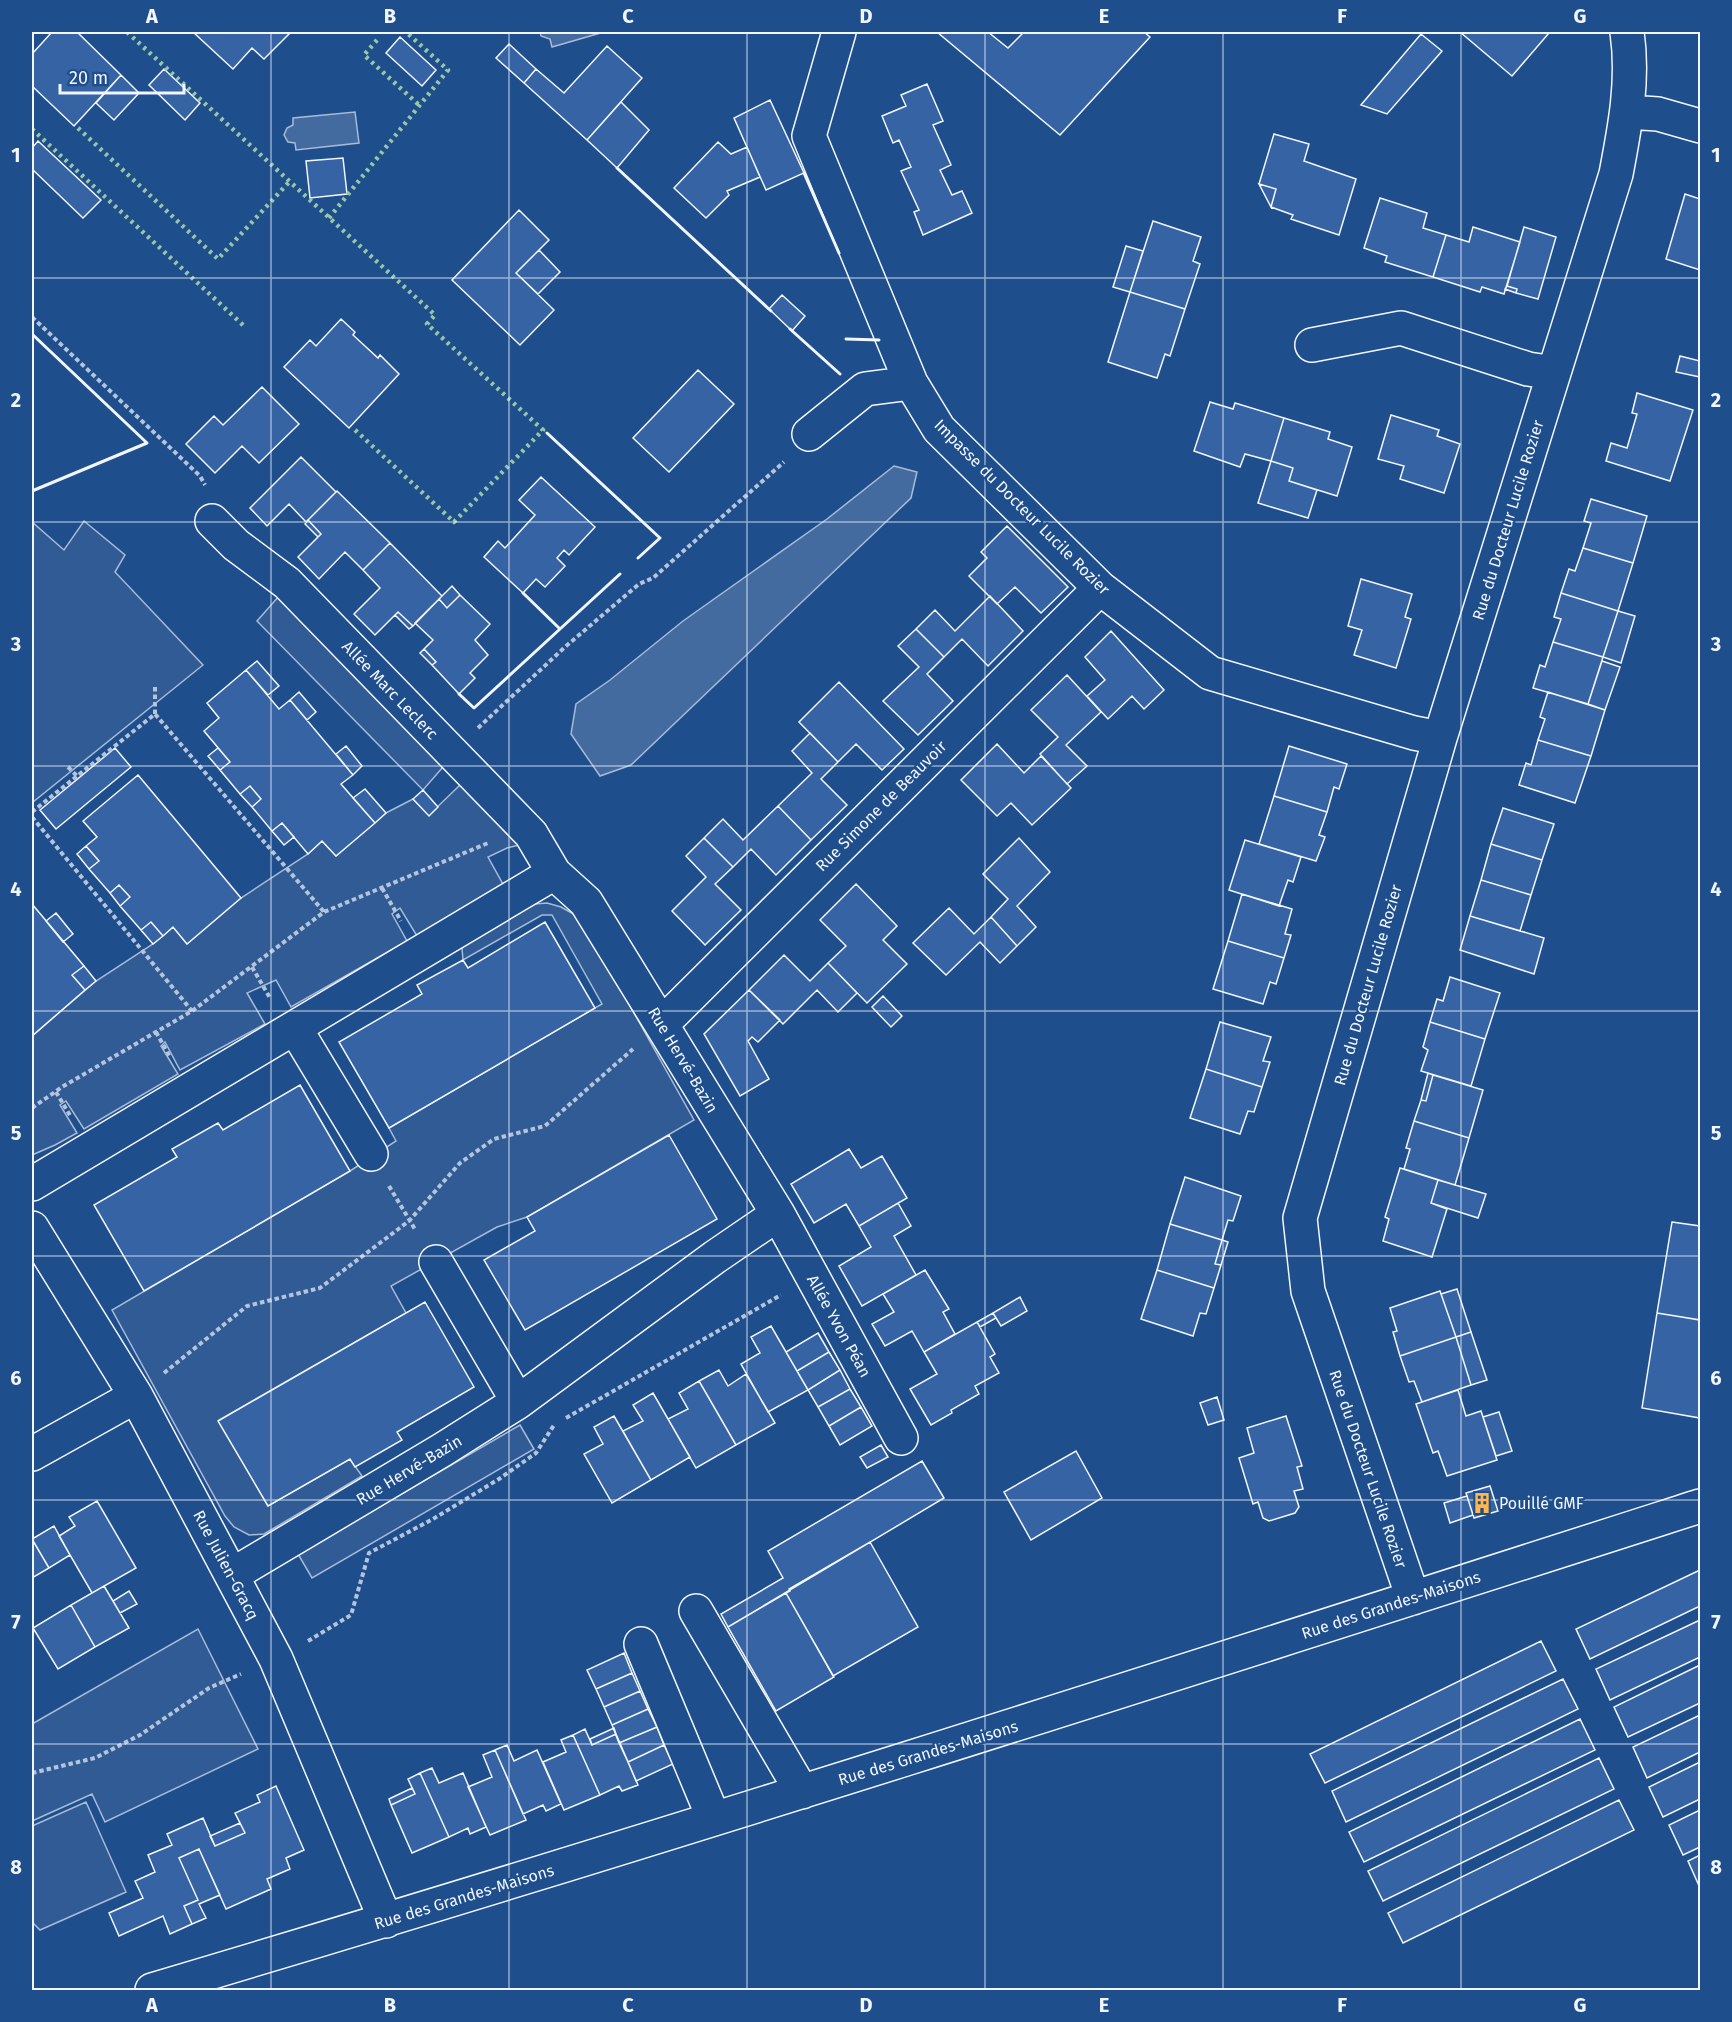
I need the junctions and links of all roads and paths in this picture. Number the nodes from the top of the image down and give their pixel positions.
1 (839, 32) edge
2 (1627, 32) edge
3 (1628, 112) junction
4 (1701, 126) edge
5 (32, 317) edge
6 (1312, 345) dead end
7 (1554, 373) junction
8 (911, 383) junction
9 (809, 434) joint
10 (212, 521) joint
11 (1100, 588) junction
12 (155, 685) dead end
13 (155, 714) junction
14 (1440, 738) junction
15 (452, 753) junction
16 (68, 767) dead end
17 (77, 776) junction
18 (32, 813) edge
19 (32, 817) edge
20 (531, 834) junction
21 (554, 873) junction
22 (324, 912) junction
23 (192, 1011) junction
24 (662, 1024) junction
25 (294, 1028) junction
26 (32, 1108) edge
27 (371, 1154) joint
28 (32, 1184) edge
29 (778, 1214) junction
30 (409, 1221) junction
31 (32, 1228) edge
32 (436, 1262) joint
33 (813, 1277) junction
34 (136, 1396) junction
35 (518, 1402) junction
36 (565, 1418) dead end
37 (555, 1424) dead end
38 (901, 1438) dead end
39 (32, 1454) edge
40 (1701, 1506) edge
41 (232, 1575) junction
42 (1413, 1598) junction
43 (696, 1611) dead end
44 (305, 1642) dead end
45 (641, 1644) dead end
46 (247, 1671) dead end
47 (32, 1773) edge
48 (802, 1792) junction
49 (714, 1819) junction
50 (386, 1921) junction
51 (152, 1990) edge

1 - 8 street, Impasse du Docteur Lucile Rozier
2 - 3 street, Rue du Docteur Lucile Rozier
3 - 4 street
3 - 7 street, Rue du Docteur Lucile Rozier
5 - 10 path
6 - 7 street
7 - 14 street, Rue du Docteur Lucile Rozier
8 - 9 street
8 - 11 street, Impasse du Docteur Lucile Rozier
9 - 15 path
10 - 15 street, Allée Marc Leclerc
11 - 14 street, Impasse du Docteur Lucile Rozier
11 - 24 street, Rue Simone de Beauvoir
12 - 13 path
13 - 17 path
13 - 22 path
14 - 42 street, Rue du Docteur Lucile Rozier
15 - 20 street, Allée Marc Leclerc
16 - 17 path
17 - 18 path
19 - 23 path
20 - 21 street, Allée Marc Leclerc
20 - 22 path
21 - 24 street, Rue Hervé-Bazin
21 - 25 street
22 - 23 path
23 - 26 path
24 - 29 street, Rue Hervé-Bazin
24 - 30 path
25 - 27 street
25 - 28 street
27 - 30 path
29 - 33 street, Allée Yvon Péan
29 - 35 street, Rue Hervé-Bazin
30 - 32 path
30 - 34 path
31 - 34 street, Rue Julien-Gracq
32 - 35 street
33 - 36 path
33 - 38 street, Allée Yvon Péan
34 - 39 street
34 - 41 street, Rue Julien-Gracq
35 - 41 street, Rue Hervé-Bazin
37 - 44 path
40 - 42 street, Rue des Grandes-Maisons
41 - 50 street, Rue Julien-Gracq
42 - 48 street, Rue des Grandes-Maisons
43 - 48 street
45 - 49 street
46 - 47 path
48 - 49 street, Rue des Grandes-Maisons
49 - 50 street, Rue des Grandes-Maisons
50 - 51 street, Rue des Grandes-Maisons

